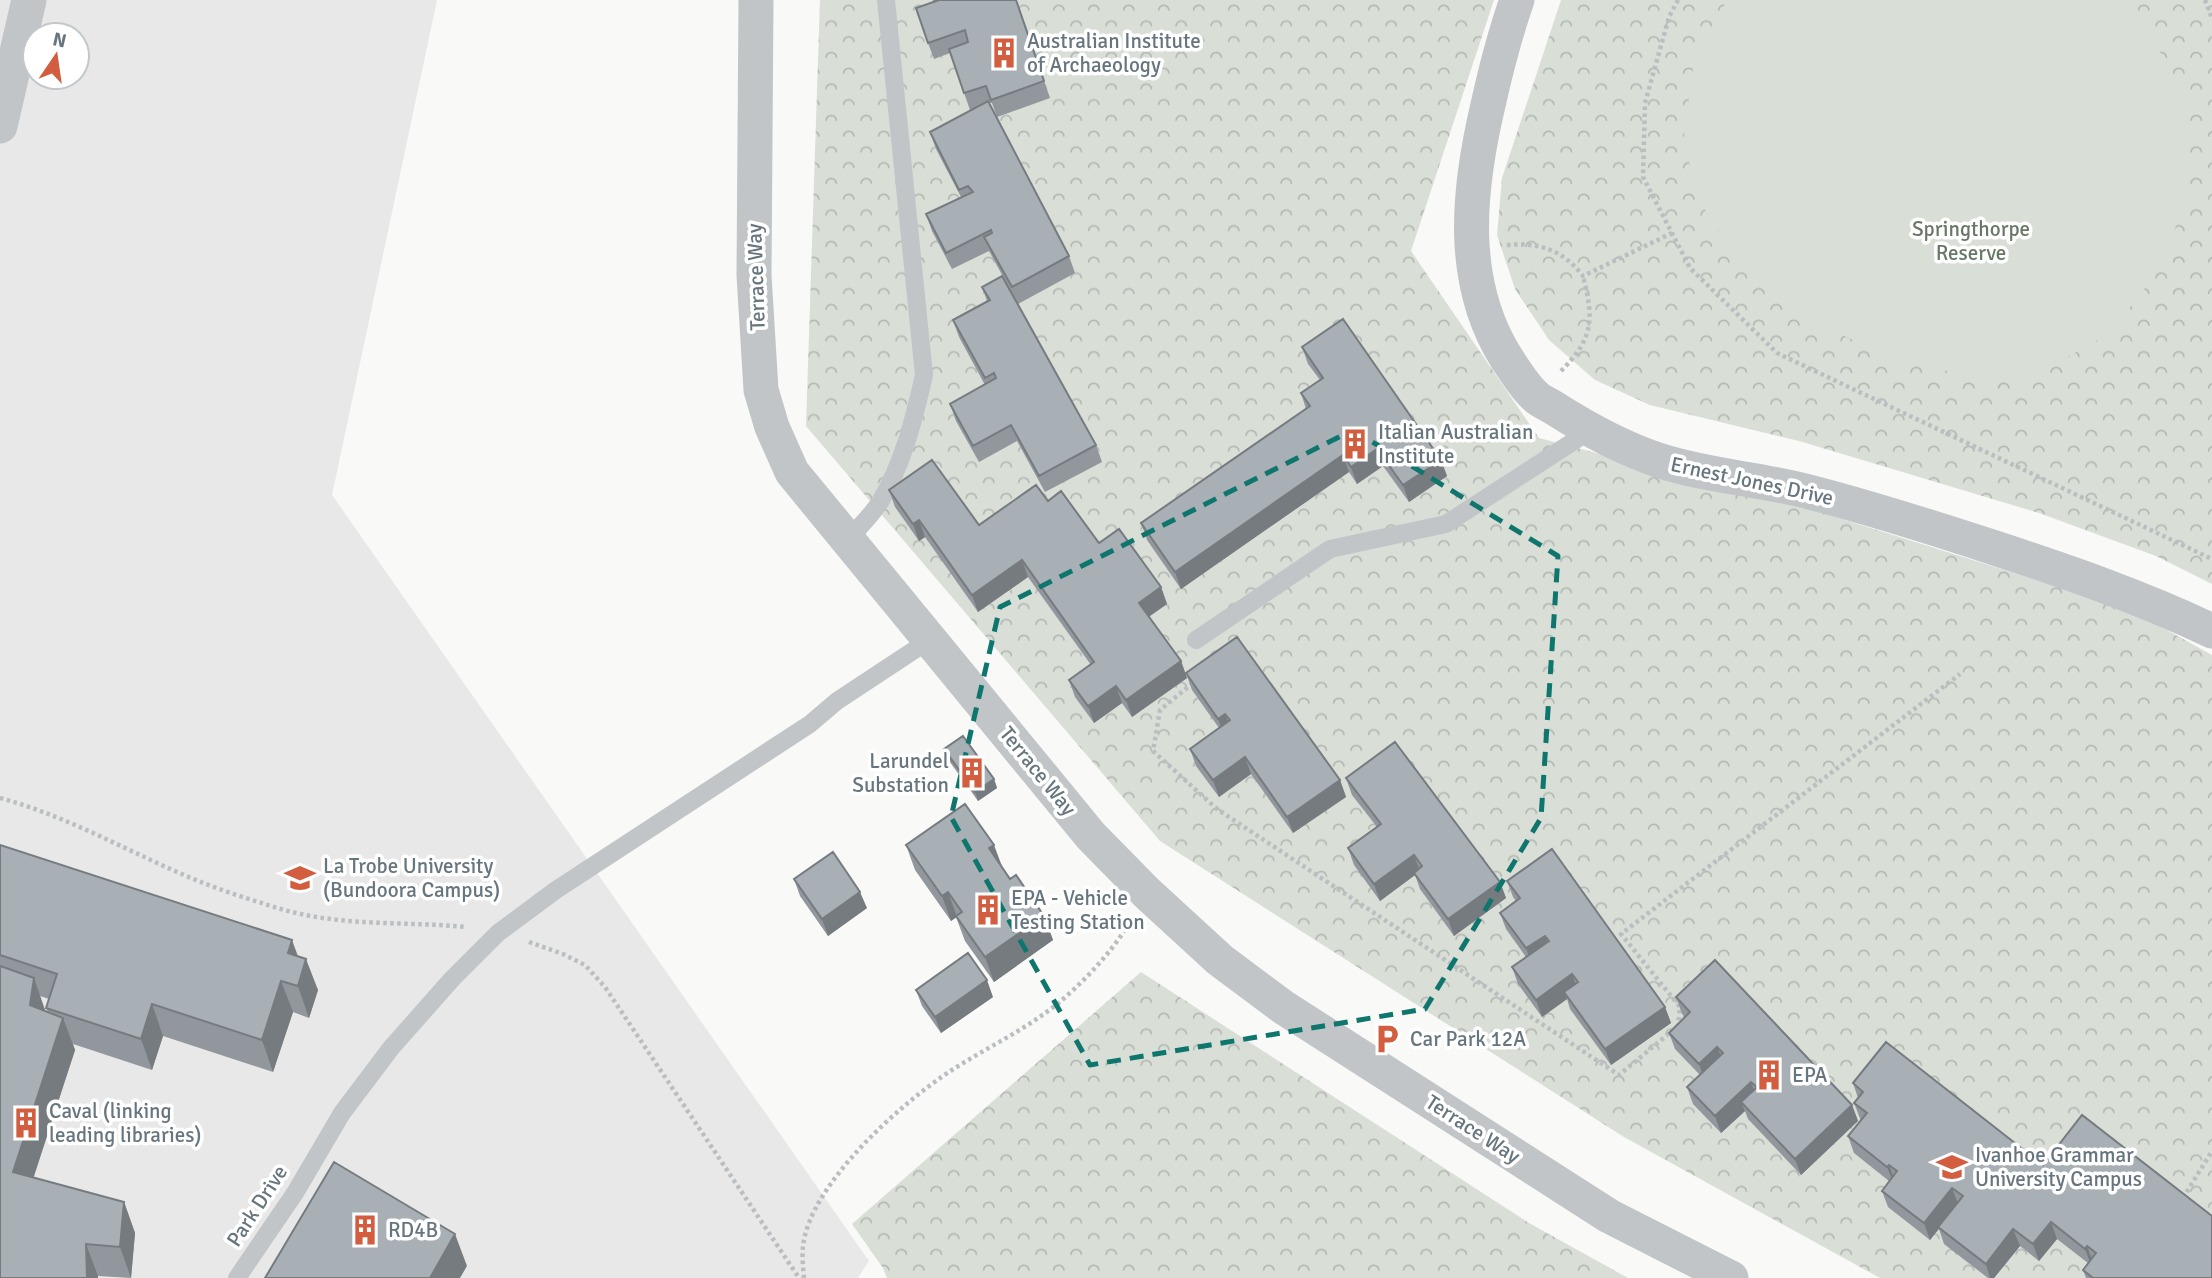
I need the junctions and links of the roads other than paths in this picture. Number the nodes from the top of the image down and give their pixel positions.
1 (29, 0) edge
2 (756, 0) edge
3 (886, 0) edge
4 (1517, 0) edge
5 (0, 126) edge
6 (1591, 430) junction
7 (848, 540) junction
8 (2212, 631) edge
9 (931, 639) junction
10 (1196, 639) road end
11 (237, 1278) edge
12 (1731, 1278) edge

1 - 5 street
2 - 7 street, Terrace Way
3 - 7 lane
4 - 6 street, Ernest Jones Drive
6 - 8 street, Ernest Jones Drive
6 - 10 lane
7 - 9 street, Terrace Way
9 - 11 lane, Park Drive
9 - 12 street, Terrace Way

